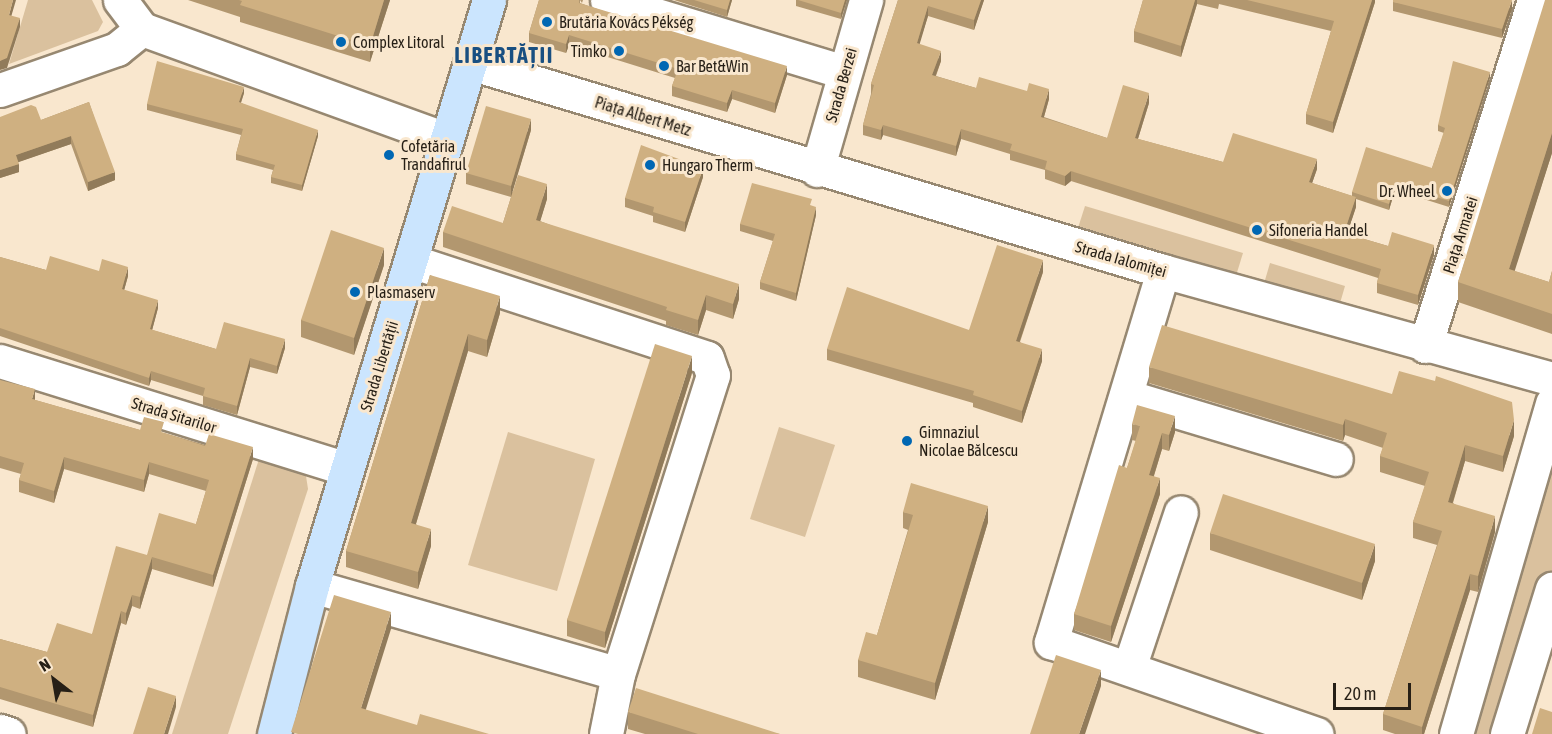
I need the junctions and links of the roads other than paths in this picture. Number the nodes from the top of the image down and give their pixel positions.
1 (120, 0) edge
2 (489, 0) edge
3 (607, 0) edge
4 (866, 0) edge
5 (1534, 0) edge
6 (142, 29) junction
7 (470, 63) junction
8 (844, 72) junction
9 (0, 90) edge
10 (446, 139) junction
11 (817, 170) junction
12 (411, 261) junction
13 (1163, 271) junction
14 (1425, 346) junction
15 (0, 362) edge
16 (1552, 379) edge
17 (1126, 396) junction
18 (1552, 403) edge
19 (1336, 459) dead end
20 (347, 469) junction
21 (1181, 512) dead end
22 (1504, 577) junction
23 (312, 586) junction
24 (1552, 590) edge
25 (1129, 668) junction
26 (618, 674) junction
27 (0, 731) edge
28 (612, 732) edge
29 (9, 734) edge
30 (273, 734) edge
31 (1316, 734) edge
32 (1456, 734) edge
33 (1507, 734) edge

1 - 6 street
2 - 7 main road, Strada Libertății
3 - 8 street
4 - 8 street, Strada Berzei
5 - 14 street, Piața Armatei
6 - 9 street
6 - 10 street
7 - 10 main road, Strada Libertății
7 - 11 street, Piața Albert Metz
8 - 11 street, Strada Berzei
10 - 12 main road, Strada Libertății
11 - 13 street, Strada Ialomiței
12 - 20 main road, Strada Libertății
12 - 26 street
13 - 14 street, Strada Ialomiței
13 - 17 street
14 - 16 street
15 - 20 street, Strada Sitarilor
17 - 19 street
17 - 25 street
18 - 22 street
20 - 23 main road, Strada Libertății
21 - 25 street
22 - 24 street
22 - 32 street
23 - 26 street
23 - 30 main road, Strada Libertății
24 - 33 street
25 - 31 street
26 - 28 street
27 - 29 street

